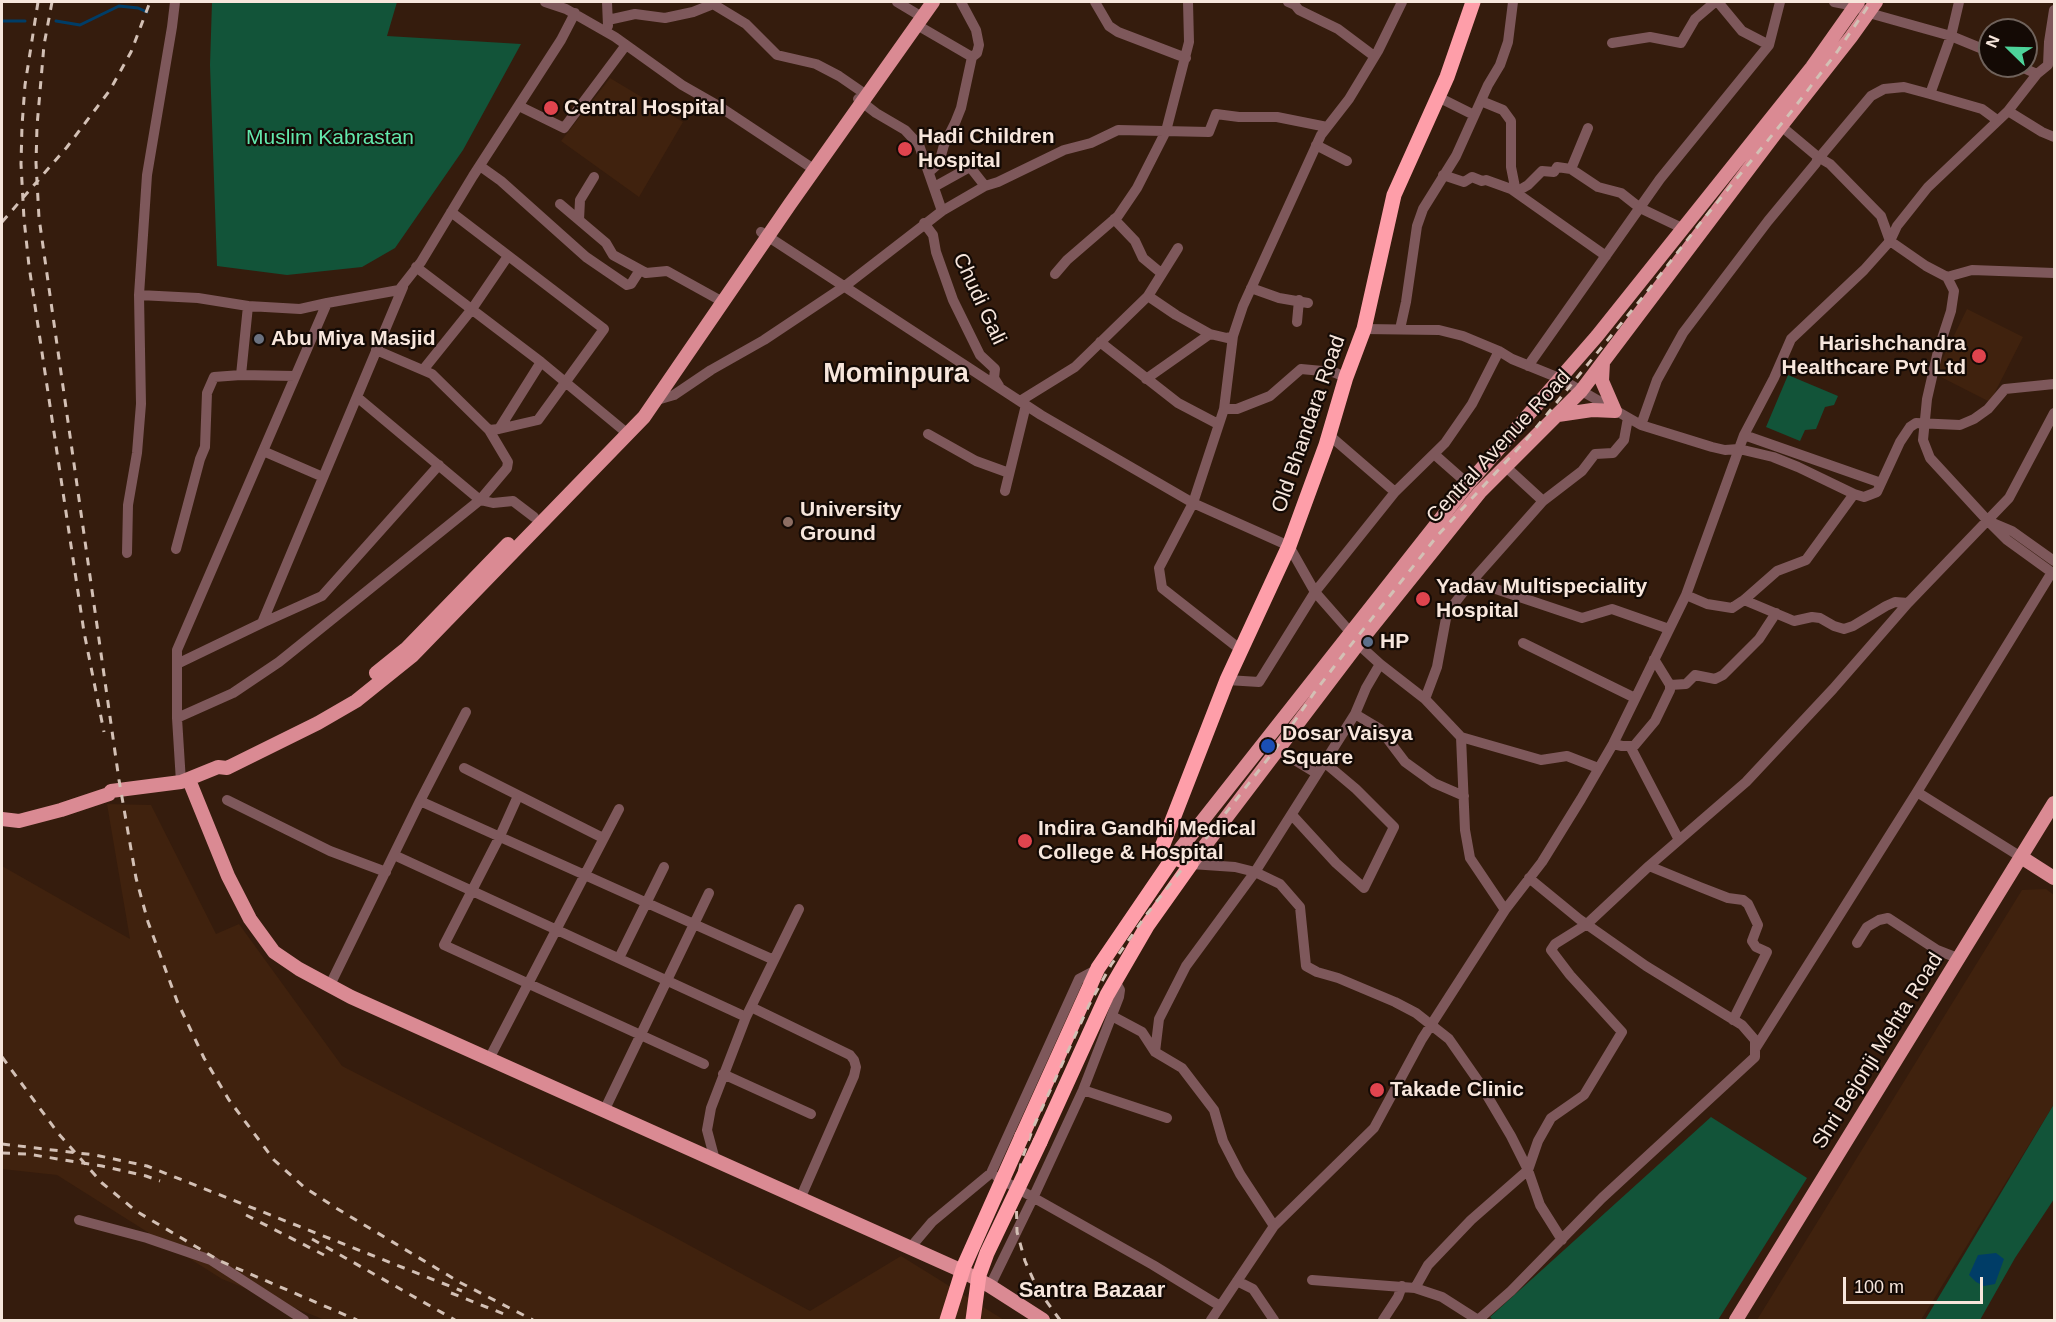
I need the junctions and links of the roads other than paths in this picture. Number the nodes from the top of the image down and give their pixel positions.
1 (175, 2) edge
2 (545, 2) edge
3 (607, 2) edge
4 (712, 2) edge
5 (897, 2) edge
6 (933, 2) edge
7 (961, 2) edge
8 (1095, 2) edge
9 (1188, 2) edge
10 (1288, 2) edge
11 (1402, 2) edge
12 (1473, 2) edge
13 (1513, 2) edge
14 (1716, 2) edge
15 (1780, 2) edge
16 (1834, 2) edge
17 (1959, 2) edge
18 (1857, 4) edge
19 (1300, 6) edge
20 (1872, 7) edge
21 (2055, 10) edge
22 (575, 13) junction
23 (919, 13) edge
24 (608, 20) junction
25 (608, 32) junction
26 (1951, 36) junction
27 (1612, 43) dead end
28 (626, 45) junction
29 (1768, 45) junction
30 (1978, 47) edge
31 (1374, 56) junction
32 (972, 57) junction
33 (1186, 58) junction
34 (2051, 65) edge
35 (2038, 73) edge
36 (2034, 78) edge
37 (1930, 94) junction
38 (863, 97) junction
39 (1438, 97) junction
40 (1481, 101) junction
41 (519, 106) junction
42 (2008, 111) junction
43 (1474, 115) junction
44 (1997, 120) junction
45 (1781, 126) junction
46 (1327, 128) junction
47 (1588, 128) dead end
48 (1166, 131) junction
49 (2055, 137) edge
50 (1316, 145) junction
51 (1819, 158) junction
52 (1347, 161) dead end
53 (480, 166) junction
54 (812, 168) junction
55 (1571, 169) junction
56 (929, 172) junction
57 (1443, 175) junction
58 (594, 177) dead end
59 (985, 186) junction
60 (934, 187) junction
61 (1516, 192) junction
62 (560, 204) dead end
63 (1640, 208) junction
64 (942, 211) junction
65 (451, 212) junction
66 (1114, 219) junction
67 (579, 220) junction
68 (924, 223) junction
69 (1682, 228) junction
70 (764, 235) junction
71 (1890, 241) junction
72 (1178, 248) dead end
73 (508, 256) junction
74 (1606, 256) junction
75 (416, 267) junction
76 (640, 270) junction
77 (1161, 273) junction
78 (2055, 273) edge
79 (1056, 274) dead end
80 (1947, 277) junction
81 (404, 283) junction
82 (845, 286) junction
83 (1251, 288) junction
84 (139, 295) junction
85 (1148, 296) junction
86 (720, 300) junction
87 (327, 303) junction
88 (248, 306) junction
89 (472, 309) junction
90 (1297, 322) dead end
91 (1364, 329) junction
92 (1400, 329) junction
93 (1210, 334) junction
94 (1233, 336) junction
95 (1100, 342) junction
96 (376, 350) junction
97 (1499, 351) junction
98 (541, 362) junction
99 (1603, 362) junction
100 (1528, 366) junction
101 (423, 370) junction
102 (241, 375) junction
103 (295, 376) junction
104 (1346, 377) junction
105 (1559, 378) junction
106 (1146, 379) junction
107 (566, 381) junction
108 (2055, 384) edge
109 (1001, 389) junction
110 (1581, 391) junction
111 (357, 397) junction
112 (657, 400) junction
113 (1023, 403) junction
114 (1224, 409) junction
115 (1615, 411) junction
116 (2055, 413) edge
117 (1558, 415) junction
118 (1628, 418) junction
119 (1923, 423) junction
120 (1218, 424) junction
121 (1641, 425) junction
122 (494, 430) junction
123 (625, 431) junction
124 (928, 434) dead end
125 (1329, 435) junction
126 (1744, 435) junction
127 (1739, 449) junction
128 (263, 451) junction
129 (1434, 454) junction
130 (439, 465) junction
131 (1506, 467) junction
132 (1010, 473) junction
133 (323, 477) junction
134 (1881, 483) junction
135 (1468, 484) junction
136 (1005, 491) dead end
137 (1395, 492) junction
138 (1854, 494) junction
139 (480, 500) junction
140 (1543, 501) junction
141 (1193, 503) junction
142 (534, 518) junction
143 (1988, 521) junction
144 (1288, 546) junction
145 (176, 549) dead end
146 (127, 553) dead end
147 (501, 558) junction
148 (2054, 569) edge
149 (1472, 581) junction
150 (1315, 592) junction
151 (1686, 595) junction
152 (1744, 600) junction
153 (1908, 603) junction
154 (1776, 613) junction
155 (262, 623) junction
156 (1669, 629) junction
157 (1354, 638) junction
158 (1523, 643) dead end
159 (1242, 650) junction
160 (1654, 659) junction
161 (177, 663) junction
162 (1380, 664) junction
163 (1227, 680) junction
164 (1670, 685) junction
165 (1635, 698) junction
166 (1425, 699) junction
167 (466, 712) dead end
168 (1355, 714) junction
169 (177, 718) junction
170 (1461, 737) junction
171 (1613, 744) junction
172 (1630, 746) junction
173 (1278, 750) junction
174 (1324, 762) junction
175 (464, 768) dead end
176 (1598, 768) junction
177 (1317, 774) junction
178 (185, 781) junction
179 (1917, 792) junction
180 (518, 796) junction
181 (1464, 796) junction
182 (227, 800) dead end
183 (420, 801) junction
184 (2055, 803) edge
185 (619, 809) dead end
186 (1292, 815) junction
187 (2, 819) edge
188 (500, 836) junction
189 (603, 838) junction
190 (1679, 840) junction
191 (394, 855) junction
192 (1166, 855) junction
193 (2021, 857) junction
194 (1191, 864) junction
195 (1649, 866) junction
196 (664, 867) dead end
197 (386, 872) junction
198 (1255, 872) junction
199 (584, 876) junction
200 (1529, 878) junction
201 (2055, 878) edge
202 (472, 891) junction
203 (709, 893) dead end
204 (646, 903) junction
205 (799, 909) dead end
206 (1505, 909) junction
207 (694, 924) junction
208 (1587, 924) junction
209 (557, 930) junction
210 (1857, 943) dead end
211 (619, 958) junction
212 (1960, 959) junction
213 (774, 960) junction
214 (1095, 975) junction
215 (667, 980) junction
216 (1115, 981) junction
217 (529, 984) junction
218 (330, 986) junction
219 (748, 1012) junction
220 (1112, 1016) junction
221 (1733, 1020) junction
222 (1432, 1024) junction
223 (640, 1036) junction
224 (1755, 1049) junction
225 (1155, 1053) junction
226 (489, 1059) junction
227 (705, 1064) dead end
228 (723, 1074) junction
229 (1083, 1090) junction
230 (604, 1111) junction
231 (811, 1114) dead end
232 (1167, 1118) dead end
233 (715, 1160) junction
234 (1528, 1170) junction
235 (991, 1173) junction
236 (1033, 1197) junction
237 (800, 1199) junction
238 (79, 1220) dead end
239 (1274, 1226) junction
240 (1562, 1240) junction
241 (910, 1248) junction
242 (1312, 1280) dead end
243 (1237, 1281) junction
244 (990, 1286) junction
245 (1402, 1286) junction
246 (1415, 1288) junction
247 (1220, 1306) junction
248 (304, 1320) edge
249 (947, 1320) edge
250 (973, 1320) edge
251 (1043, 1320) edge
252 (1211, 1320) edge
253 (1274, 1320) edge
254 (1383, 1320) edge
255 (1478, 1320) edge
256 (1736, 1320) edge

1 - 84 street
2 - 22 street
3 - 24 street
4 - 24 street
4 - 38 street
5 - 23 street
6 - 23 main road
7 - 32 street
8 - 33 street
9 - 33 street
10 - 19 street
11 - 31 street
12 - 39 highway, Old Bhandara Road
13 - 40 street
14 - 27 street
14 - 29 street
15 - 29 street
16 - 18 street
17 - 26 street
18 - 20 street
18 - 69 main road, Central Avenue Road
19 - 31 street
20 - 26 street
20 - 45 main road, Central Avenue Road
21 - 34 street
22 - 25 street
22 - 41 street
23 - 32 street
23 - 38 main road
24 - 25 street
25 - 28 street
26 - 30 street
26 - 37 street
28 - 41 street
28 - 54 street
29 - 63 street
31 - 46 street
32 - 56 street
33 - 48 street
34 - 35 street
36 - 42 street
37 - 44 street
37 - 51 street
38 - 54 main road
38 - 56 street
39 - 43 street
39 - 91 highway, Old Bhandara Road
40 - 43 street
40 - 61 street
41 - 53 street
42 - 44 street
42 - 49 street
43 - 57 street
44 - 71 street
45 - 51 street
45 - 99 main road, Central Avenue Road
46 - 48 street
46 - 50 street
47 - 55 street
48 - 59 street
48 - 66 street
50 - 52 street
50 - 83 street
51 - 71 street
51 - 121 street
53 - 65 street
53 - 76 street
54 - 70 main road
55 - 61 street
55 - 63 street
56 - 60 street
57 - 61 street
57 - 92 street
58 - 67 street
59 - 60 street
59 - 64 street
60 - 64 street
61 - 74 street
62 - 67 street
63 - 69 street
63 - 74 street
64 - 68 street
65 - 73 street
65 - 75 street
66 - 77 street
66 - 79 street
67 - 76 street
68 - 82 street
68 - 109 street, Chudi Gali
69 - 105 main road, Central Avenue Road
70 - 82 street
70 - 86 main road
71 - 80 street
71 - 126 street
72 - 77 street
73 - 89 street
73 - 107 street
74 - 100 street
75 - 81 street
75 - 89 street
76 - 86 street
77 - 85 street
78 - 80 street
80 - 119 street
81 - 87 street
81 - 96 street
82 - 109 street
82 - 112 street
83 - 90 street
83 - 94 street
84 - 88 street
84 - 146 street
85 - 93 street
85 - 95 street
86 - 112 main road
86 - 123 main road
87 - 88 street
87 - 103 street
88 - 102 street
89 - 98 street
89 - 101 street
91 - 92 street
91 - 104 highway, Old Bhandara Road
92 - 97 street
93 - 94 street
93 - 106 street
94 - 114 street
95 - 106 street
95 - 113 street
96 - 101 street
96 - 111 street
97 - 100 street
97 - 129 street
98 - 107 street
98 - 122 street
99 - 110 main road, Central Avenue Road
99 - 115 main road
100 - 105 street
101 - 122 street
102 - 103 street
102 - 145 street
103 - 128 street
104 - 114 street
104 - 125 highway, Old Bhandara Road
105 - 110 street
105 - 135 main road, Central Avenue Road
106 - 120 street
107 - 122 street
107 - 123 street
108 - 119 street
109 - 113 street
110 - 115 street
110 - 117 main road, Central Avenue Road
111 - 130 street
111 - 133 street
112 - 123 main road
113 - 132 street
113 - 141 street
114 - 120 street
115 - 117 main road
115 - 118 street
116 - 143 street
117 - 131 main road, Central Avenue Road
118 - 121 street
118 - 140 street
119 - 134 street
119 - 143 street
120 - 141 street
121 - 127 street
122 - 139 street
123 - 142 main road
123 - 147 main road
124 - 132 street
125 - 137 street
125 - 144 highway, Old Bhandara Road
126 - 127 street
126 - 134 street
127 - 138 street
127 - 151 street
128 - 133 street
128 - 161 street
129 - 135 street
129 - 137 street
130 - 139 street
130 - 155 street
131 - 140 street
131 - 157 main road, Central Avenue Road
132 - 136 street
133 - 155 street
134 - 138 street
135 - 157 main road, Central Avenue Road
137 - 150 street
138 - 152 street
139 - 142 street
139 - 169 street
140 - 149 street
141 - 144 street
141 - 159 street
142 - 147 main road
143 - 148 street
143 - 153 street
144 - 150 street
144 - 159 highway, Old Bhandara Road
147 - 178 main road
148 - 179 street
149 - 156 street
149 - 166 street
150 - 157 street
150 - 163 street
151 - 152 street
151 - 156 street
152 - 154 street
153 - 154 street
153 - 190 street
154 - 164 street
155 - 161 street
156 - 160 street
157 - 162 street
157 - 173 main road, Central Avenue Road
157 - 192 main road, Central Avenue Road
158 - 165 street
159 - 163 highway, Old Bhandara Road
160 - 164 street
160 - 165 street
161 - 169 street
162 - 166 street
162 - 168 street
163 - 192 highway, Old Bhandara Road
164 - 172 street
165 - 171 street
166 - 170 street
167 - 183 street
168 - 174 street
168 - 181 street
169 - 178 street
170 - 176 street
170 - 181 street
171 - 172 street
171 - 176 street
172 - 190 street
173 - 177 street
173 - 194 main road, Central Avenue Road
174 - 177 street
174 - 186 street
175 - 180 street
176 - 200 street
177 - 186 street
178 - 187 main road
178 - 218 main road
179 - 193 street
179 - 224 street
180 - 188 street
180 - 189 street
181 - 206 street
182 - 197 street
183 - 188 street
183 - 191 street
184 - 193 main road, Shri Bejonji Mehta Road
185 - 189 street
186 - 198 street
188 - 199 street
188 - 202 street
189 - 199 street
190 - 195 street
191 - 197 street
191 - 202 street
192 - 194 highway
192 - 214 highway, Old Bhandara Road
193 - 201 main road
193 - 212 main road, Shri Bejonji Mehta Road
194 - 198 street
194 - 216 highway, Central Avenue Road
195 - 208 street
195 - 221 street
196 - 204 street
197 - 218 street
198 - 222 street
198 - 225 street
199 - 204 street
199 - 209 street
200 - 206 street
200 - 208 street
202 - 209 street
202 - 217 street
203 - 207 street
204 - 207 street
204 - 211 street
205 - 213 street
206 - 222 street
207 - 213 street
207 - 215 street
208 - 221 street
208 - 234 street
209 - 211 street
209 - 217 street
210 - 212 street
211 - 215 street
212 - 256 main road, Shri Bejonji Mehta Road
213 - 219 street
214 - 235 street
214 - 249 highway, Old Bhandara Road, bridge
215 - 219 street
215 - 223 street
216 - 220 street
216 - 250 highway, Central Avenue Road, bridge
217 - 223 street
217 - 226 street
218 - 226 main road
219 - 228 street
219 - 237 street
220 - 225 street
220 - 229 street
221 - 224 street
222 - 234 street
222 - 239 street
223 - 227 street
223 - 230 street
224 - 240 street
225 - 239 street
226 - 230 main road
228 - 231 street
228 - 233 street
229 - 232 street
229 - 236 street
230 - 233 main road
233 - 237 main road
234 - 240 street
234 - 246 street
235 - 236 street
235 - 241 street
236 - 244 street
236 - 247 street
237 - 241 main road
238 - 248 street
239 - 243 street
240 - 255 street
241 - 244 main road
242 - 245 street
243 - 247 street
243 - 253 street
244 - 251 main road
245 - 246 street
245 - 254 street
246 - 255 street
247 - 252 street

